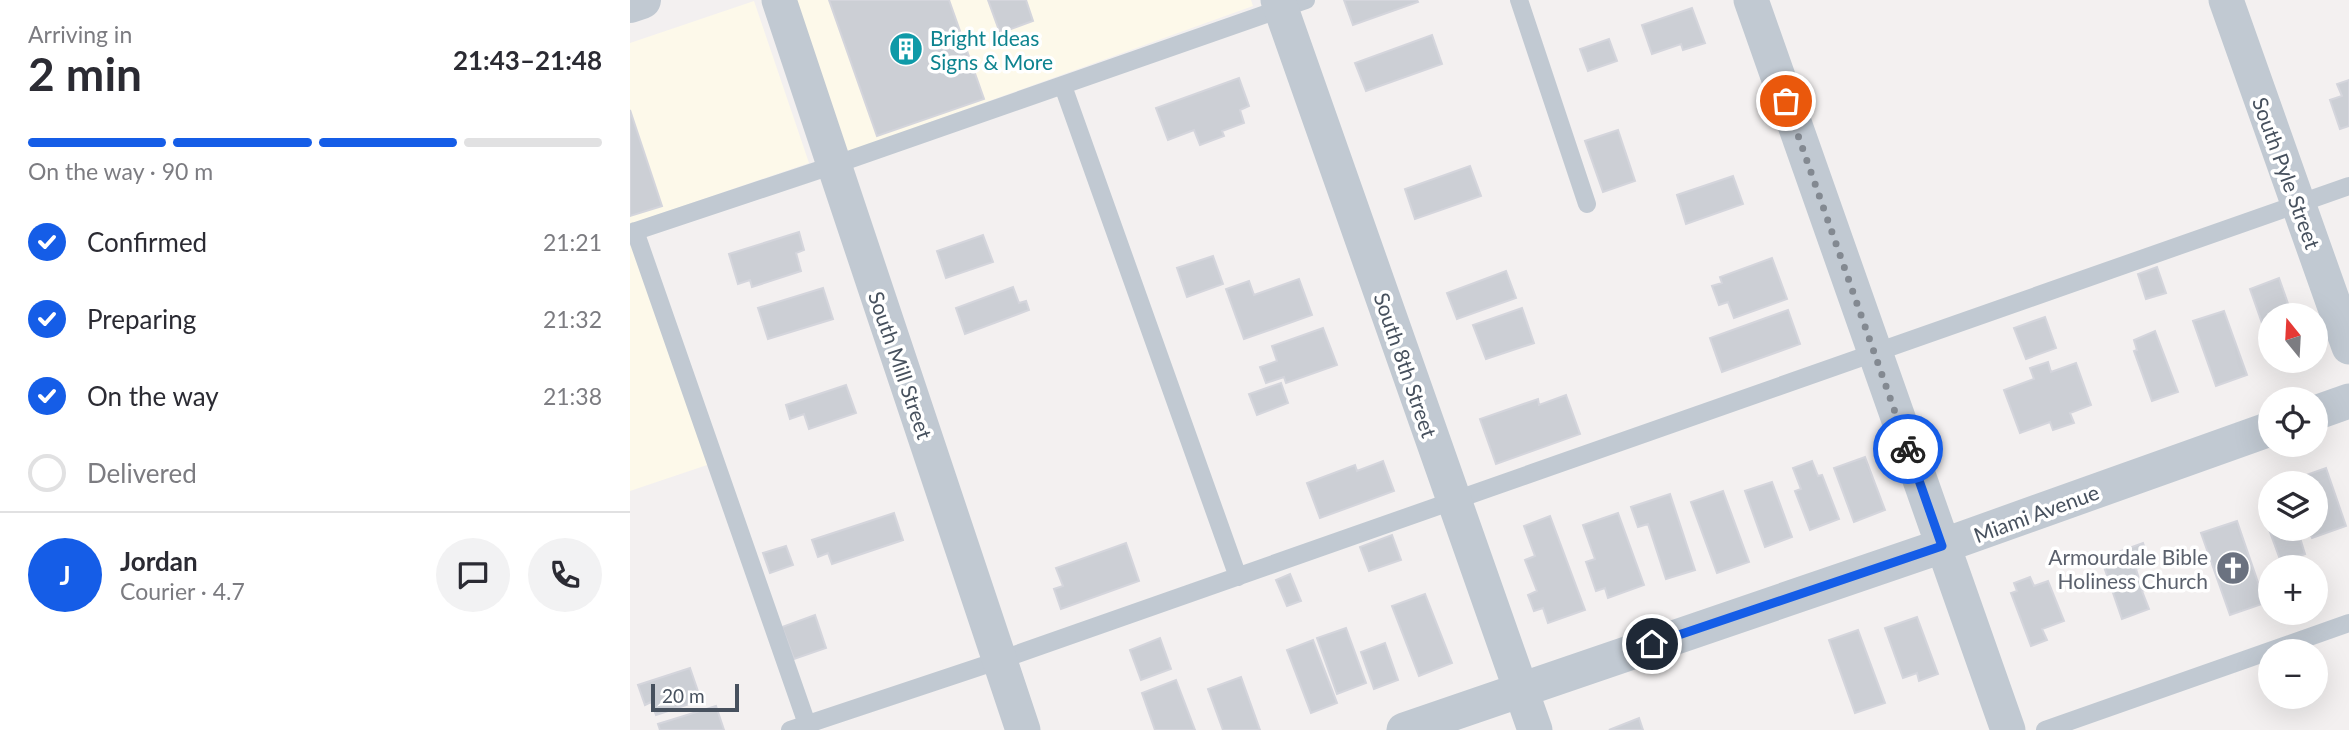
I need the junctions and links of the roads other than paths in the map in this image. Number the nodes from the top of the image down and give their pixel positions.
1 (642, 0) edge
2 (779, 0) edge
3 (1519, 0) edge
4 (1751, 0) edge
5 (2226, 0) edge
6 (1289, 3) edge
7 (630, 4) edge
8 (1063, 86) junction
9 (834, 165) junction
10 (2349, 186) edge
11 (1587, 204) dead end
12 (2298, 204) junction
13 (632, 232) edge
14 (2349, 347) edge
15 (1874, 352) junction
16 (2349, 401) edge
17 (2328, 408) edge
18 (2258, 433) edge
19 (1454, 501) junction
20 (1942, 546) junction
21 (1238, 577) junction
22 (2349, 623) edge
23 (1000, 660) junction
24 (1520, 689) junction
25 (798, 727) edge
26 (1023, 730) edge
27 (1404, 730) edge
28 (1535, 730) edge
29 (2008, 730) edge
30 (2045, 730) edge

1 - 7 street
2 - 9 street, South Mill Street
3 - 11 lane
4 - 15 street
5 - 12 street, South Pyle Street
6 - 8 lane
6 - 19 street, South 8th Street
8 - 9 lane
8 - 21 lane
9 - 13 lane
9 - 23 street, South Mill Street
10 - 12 lane
12 - 14 street, South Pyle Street
12 - 15 lane
13 - 25 lane
15 - 19 lane
15 - 20 street
16 - 17 street
18 - 20 street, Miami Avenue
19 - 21 lane
19 - 24 street, South 8th Street
20 - 24 street, Miami Avenue
20 - 29 street
21 - 23 lane
22 - 30 lane
23 - 25 lane
23 - 26 street, South Mill Street
24 - 27 street, Miami Avenue
24 - 28 street, South 8th Street

